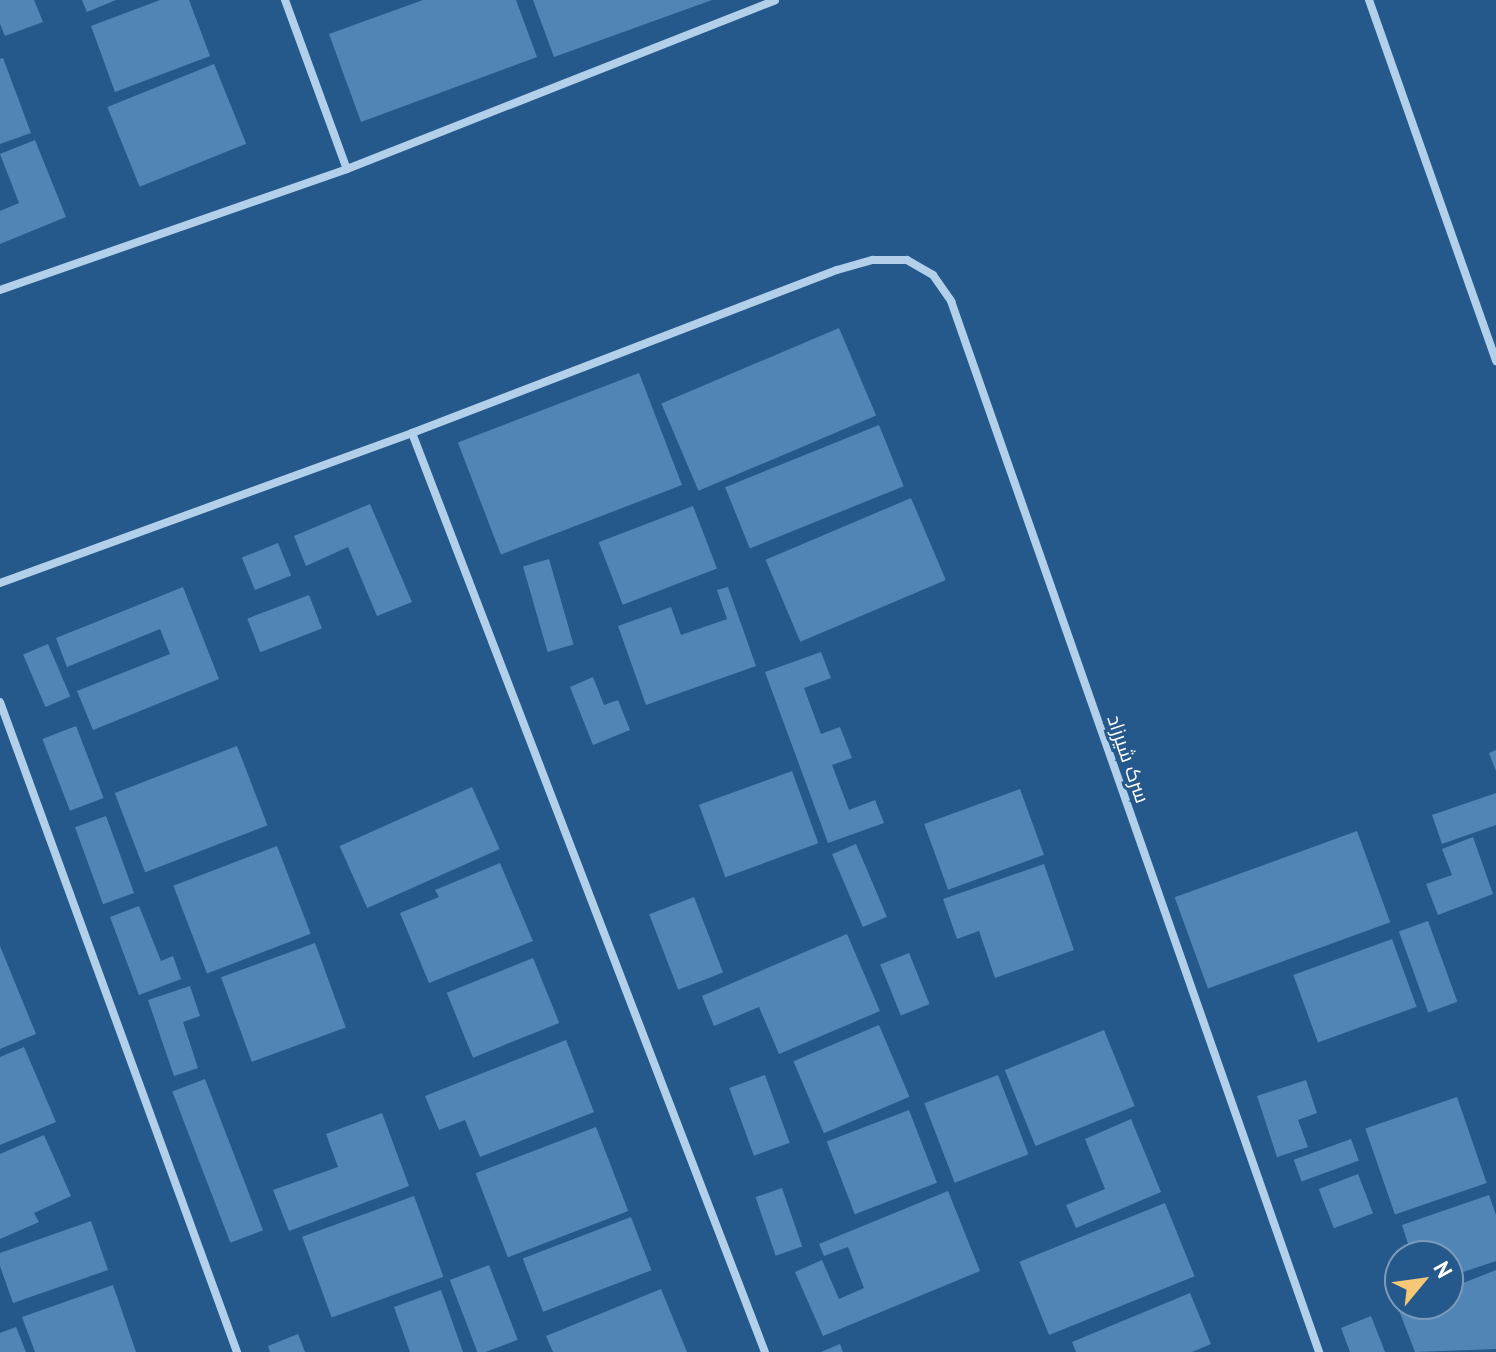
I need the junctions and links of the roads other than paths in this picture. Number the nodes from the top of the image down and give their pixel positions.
1 (285, 0) edge
2 (775, 0) edge
3 (1369, 0) edge
4 (347, 169) junction
5 (0, 290) edge
6 (1496, 361) edge
7 (412, 433) junction
8 (0, 583) edge
9 (0, 702) edge
10 (237, 1352) edge
11 (765, 1352) edge
12 (1319, 1352) edge

1 - 4 street
2 - 4 street
3 - 6 street
4 - 5 street
7 - 8 street, سرک شیرزاد
7 - 11 street
7 - 12 street, سرک شیرزاد
9 - 10 street

